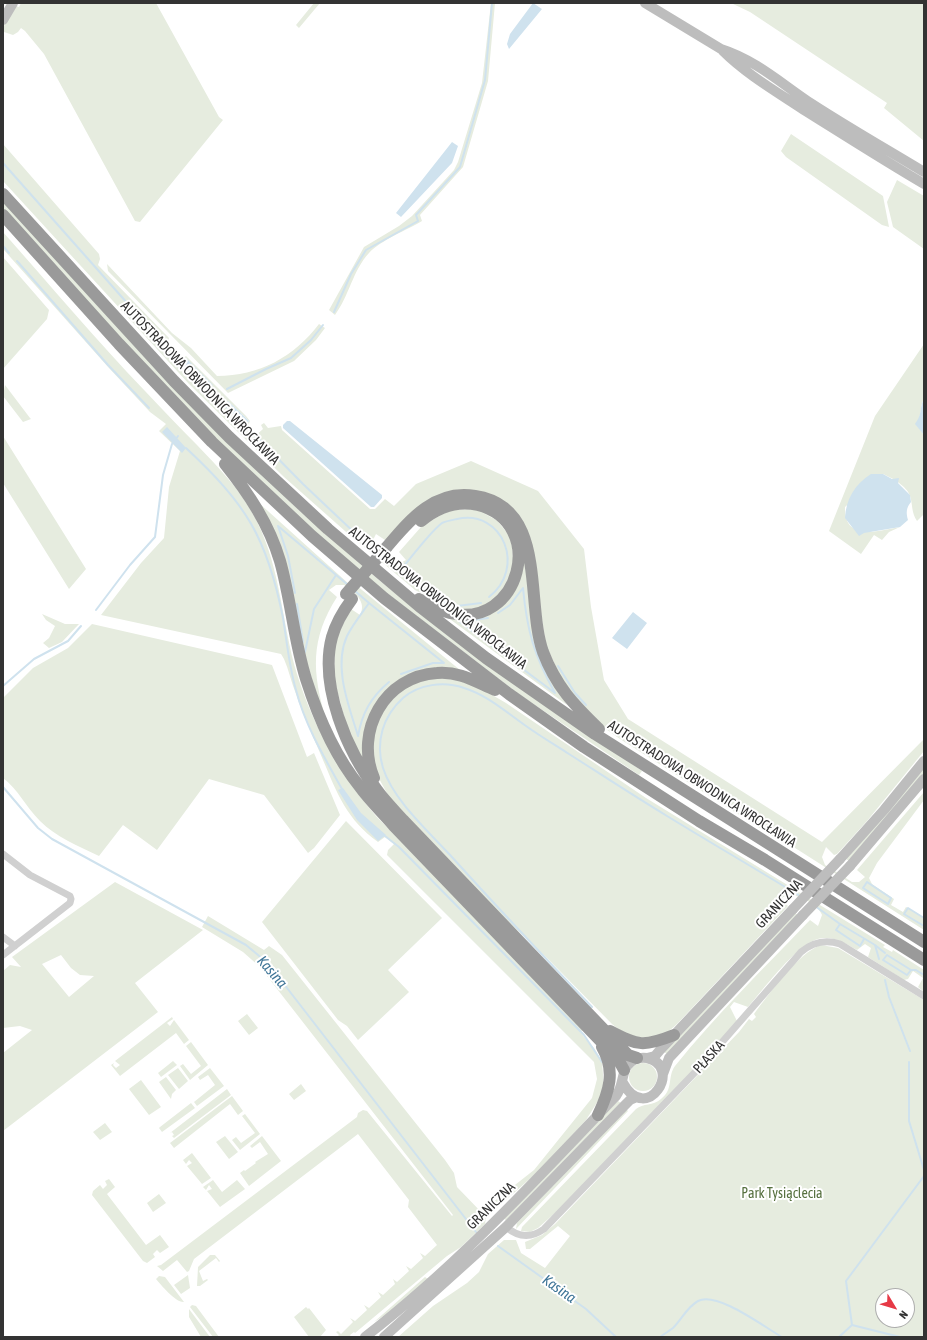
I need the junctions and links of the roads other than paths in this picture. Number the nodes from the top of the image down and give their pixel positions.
1 (13, 3) edge
2 (645, 3) edge
3 (3, 20) edge
4 (721, 49) junction
5 (924, 172) edge
6 (924, 184) edge
7 (3, 194) edge
8 (3, 215) edge
9 (212, 442) junction
10 (389, 551) junction
11 (394, 585) junction
12 (349, 597) junction
13 (509, 694) junction
14 (624, 752) junction
15 (924, 761) edge
16 (924, 779) edge
17 (376, 804) junction
18 (391, 806) junction
19 (3, 854) edge
20 (3, 937) edge
21 (924, 942) edge
22 (15, 946) junction
23 (3, 955) edge
24 (924, 960) edge
25 (924, 996) edge
26 (598, 1030) junction
27 (674, 1035) junction
28 (642, 1058) junction
29 (624, 1070) junction
30 (662, 1074) junction
31 (623, 1083) junction
32 (637, 1097) junction
33 (598, 1115) junction
34 (506, 1227) junction
35 (365, 1337) edge
36 (384, 1337) edge

1 - 3 main road
2 - 4 main road
4 - 5 main road
4 - 6 main road
7 - 11 highway, AUTOSTRADOWA OBWODNICA WROCŁAWIA
8 - 9 highway, AUTOSTRADOWA OBWODNICA WROCŁAWIA
9 - 13 highway, AUTOSTRADOWA OBWODNICA WROCŁAWIA
9 - 17 highway
10 - 11 highway
10 - 12 highway
10 - 14 highway
11 - 14 highway, AUTOSTRADOWA OBWODNICA WROCŁAWIA
12 - 17 highway
12 - 18 highway
13 - 18 highway
13 - 24 highway, AUTOSTRADOWA OBWODNICA WROCŁAWIA
14 - 21 highway, AUTOSTRADOWA OBWODNICA WROCŁAWIA
15 - 27 main road, GRANICZNA, bridge
16 - 30 main road, GRANICZNA, bridge
17 - 26 highway
18 - 26 highway
19 - 22 street
20 - 22 street
22 - 23 street
25 - 34 street, PŁASKA
26 - 27 highway
26 - 28 highway
26 - 29 highway
26 - 33 highway
27 - 28 main road, GRANICZNA
28 - 29 main road
28 - 30 main road
29 - 31 main road
30 - 32 main road
31 - 32 main road
31 - 33 main road, GRANICZNA
32 - 34 main road, GRANICZNA
33 - 35 main road, GRANICZNA
34 - 36 main road, GRANICZNA

